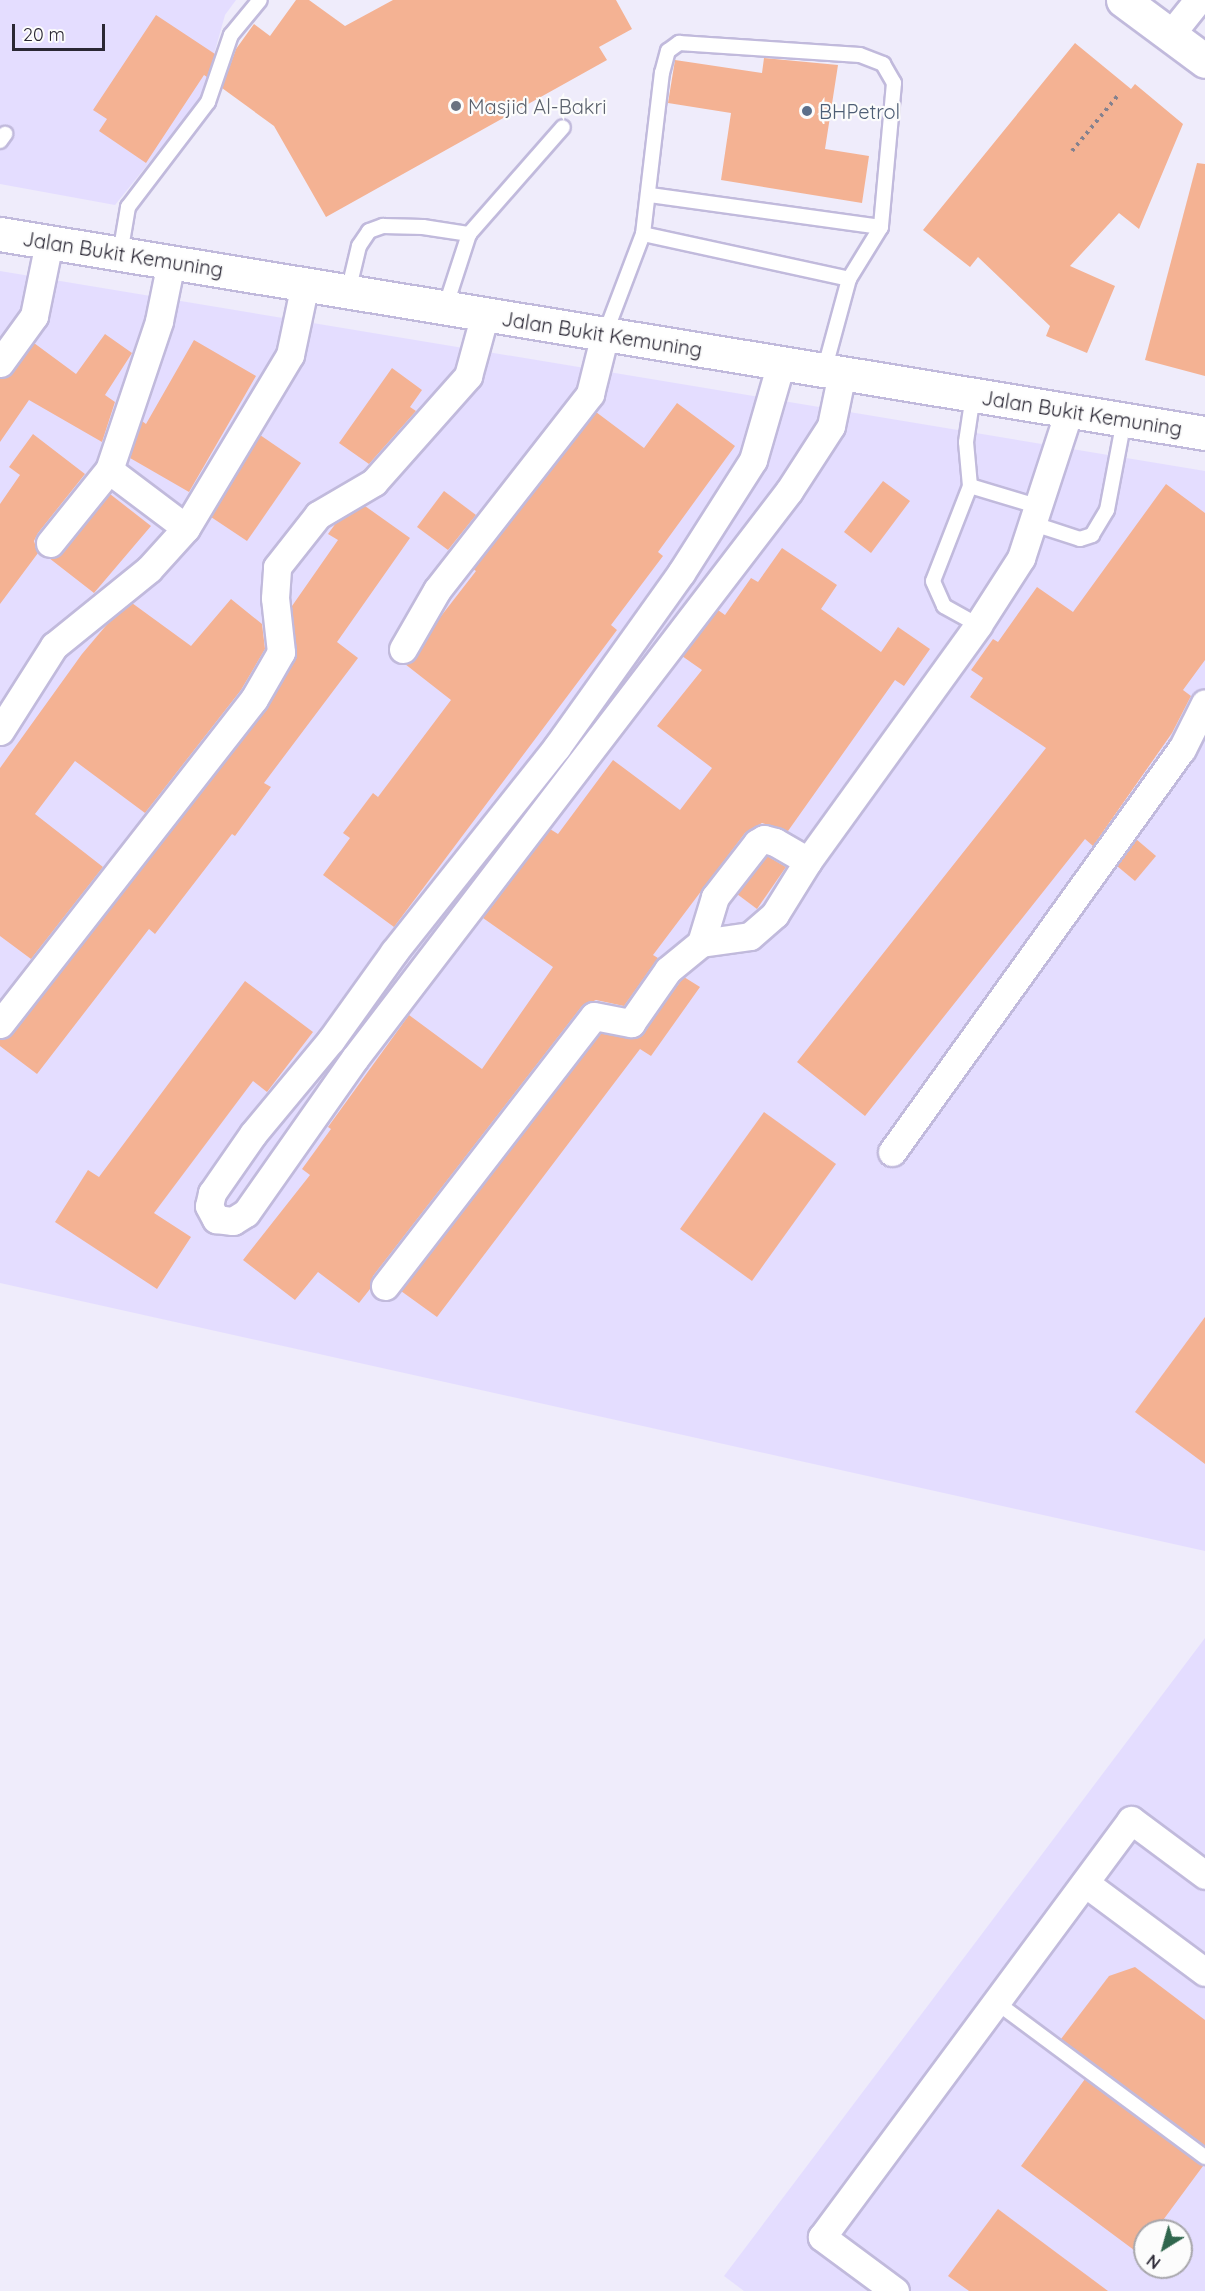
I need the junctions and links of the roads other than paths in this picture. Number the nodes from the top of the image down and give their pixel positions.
1 (260, 0) edge
2 (1123, 0) edge
3 (1198, 0) edge
4 (1170, 35) junction
5 (1205, 61) edge
6 (563, 127) dead end
7 (650, 195) junction
8 (881, 227) junction
9 (0, 234) edge
10 (469, 234) junction
11 (643, 234) junction
12 (49, 242) junction
13 (120, 254) junction
14 (171, 262) junction
15 (849, 279) junction
16 (305, 284) junction
17 (348, 292) junction
18 (445, 308) junction
19 (485, 314) junction
20 (605, 334) junction
21 (0, 363) edge
22 (781, 363) junction
23 (833, 372) junction
24 (973, 395) junction
25 (1069, 411) junction
26 (1124, 420) junction
27 (1205, 433) edge
28 (109, 470) junction
29 (970, 486) junction
30 (1037, 515) junction
31 (186, 528) junction
32 (50, 543) dead end
33 (978, 625) junction
34 (403, 649) dead end
35 (1205, 703) edge
36 (0, 731) edge
37 (808, 861) junction
38 (701, 943) junction
39 (0, 1024) edge
40 (331, 1040) junction
41 (355, 1058) junction
42 (892, 1152) dead end
43 (385, 1286) dead end
44 (1205, 1875) edge
45 (1085, 1883) junction
46 (1205, 1972) edge
47 (996, 2002) junction
48 (1205, 2157) edge
49 (895, 2291) edge

1 - 13 lane
2 - 4 main road
3 - 4 street
4 - 5 main road
6 - 10 lane
7 - 8 lane
7 - 8 lane
7 - 11 lane
8 - 15 lane
9 - 12 main road, Jalan Bukit Kemuning
10 - 17 lane
10 - 18 lane
11 - 15 lane
11 - 20 lane
12 - 13 main road, Jalan Bukit Kemuning
12 - 21 street
13 - 14 main road, Jalan Bukit Kemuning
14 - 16 main road, Jalan Bukit Kemuning
14 - 28 street
15 - 23 lane
16 - 17 main road, Jalan Bukit Kemuning
16 - 31 street
17 - 18 main road, Jalan Bukit Kemuning
18 - 19 main road, Jalan Bukit Kemuning
19 - 20 main road, Jalan Bukit Kemuning
19 - 39 street
20 - 22 main road, Jalan Bukit Kemuning
20 - 34 street
22 - 23 main road, Jalan Bukit Kemuning
22 - 40 street
23 - 24 main road, Jalan Bukit Kemuning
23 - 41 street
24 - 25 main road, Jalan Bukit Kemuning
24 - 29 lane
25 - 26 main road, Jalan Bukit Kemuning
25 - 30 street
26 - 27 main road, Jalan Bukit Kemuning
26 - 30 lane
28 - 31 street
28 - 32 street
29 - 30 lane
29 - 33 lane
30 - 33 street
31 - 36 street
33 - 37 street
35 - 42 street
37 - 38 street
37 - 38 street
38 - 43 street
40 - 41 street
40 - 41 street
44 - 45 street
45 - 46 street
45 - 47 street
47 - 48 lane
47 - 49 street

